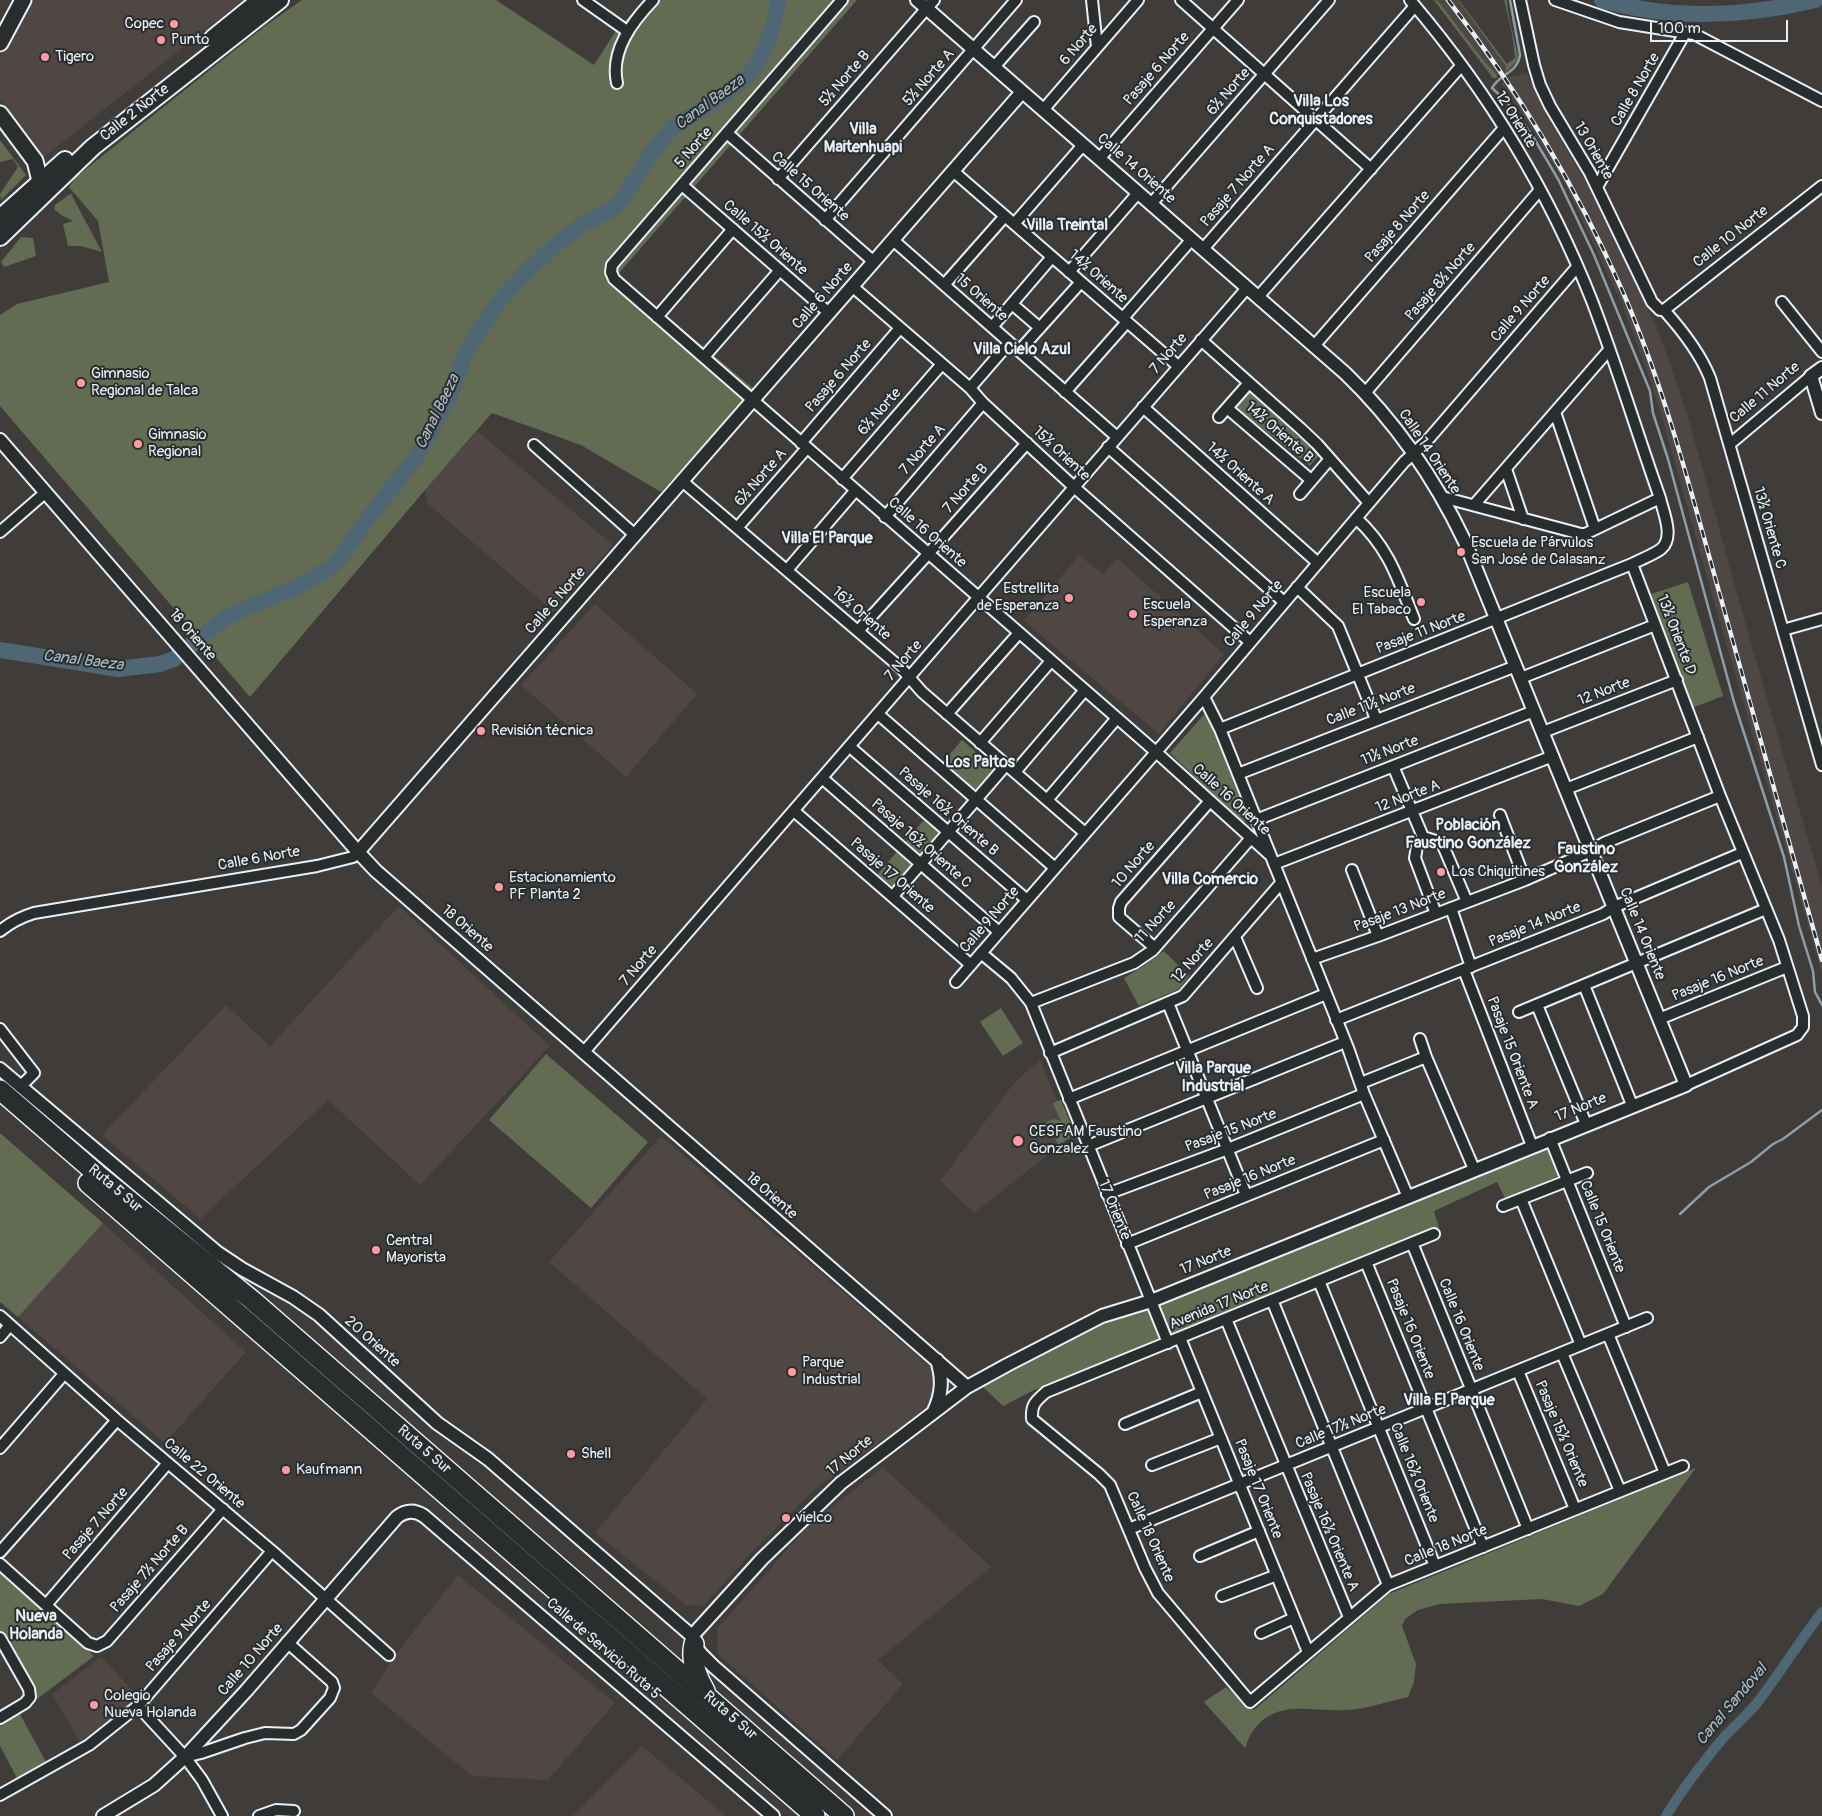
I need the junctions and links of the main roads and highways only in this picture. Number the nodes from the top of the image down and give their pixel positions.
1 (23, 0) edge
2 (260, 0) edge
3 (280, 0) edge
4 (0, 42) edge
5 (0, 114) edge
6 (40, 181) junction
7 (0, 218) edge
8 (0, 237) edge
9 (0, 1090) edge
10 (0, 1106) edge
11 (693, 1640) road end
12 (709, 1698) junction
13 (815, 1816) edge
14 (844, 1816) edge

1 - 4 main road
2 - 6 main road, Calle 2 Norte
3 - 8 main road, Calle 2 Norte
5 - 6 main road
6 - 7 main road, Calle 2 Norte
9 - 12 highway, Ruta 5 Sur
10 - 13 highway, Ruta 5 Sur
11 - 12 highway
12 - 14 highway, Ruta 5 Sur

